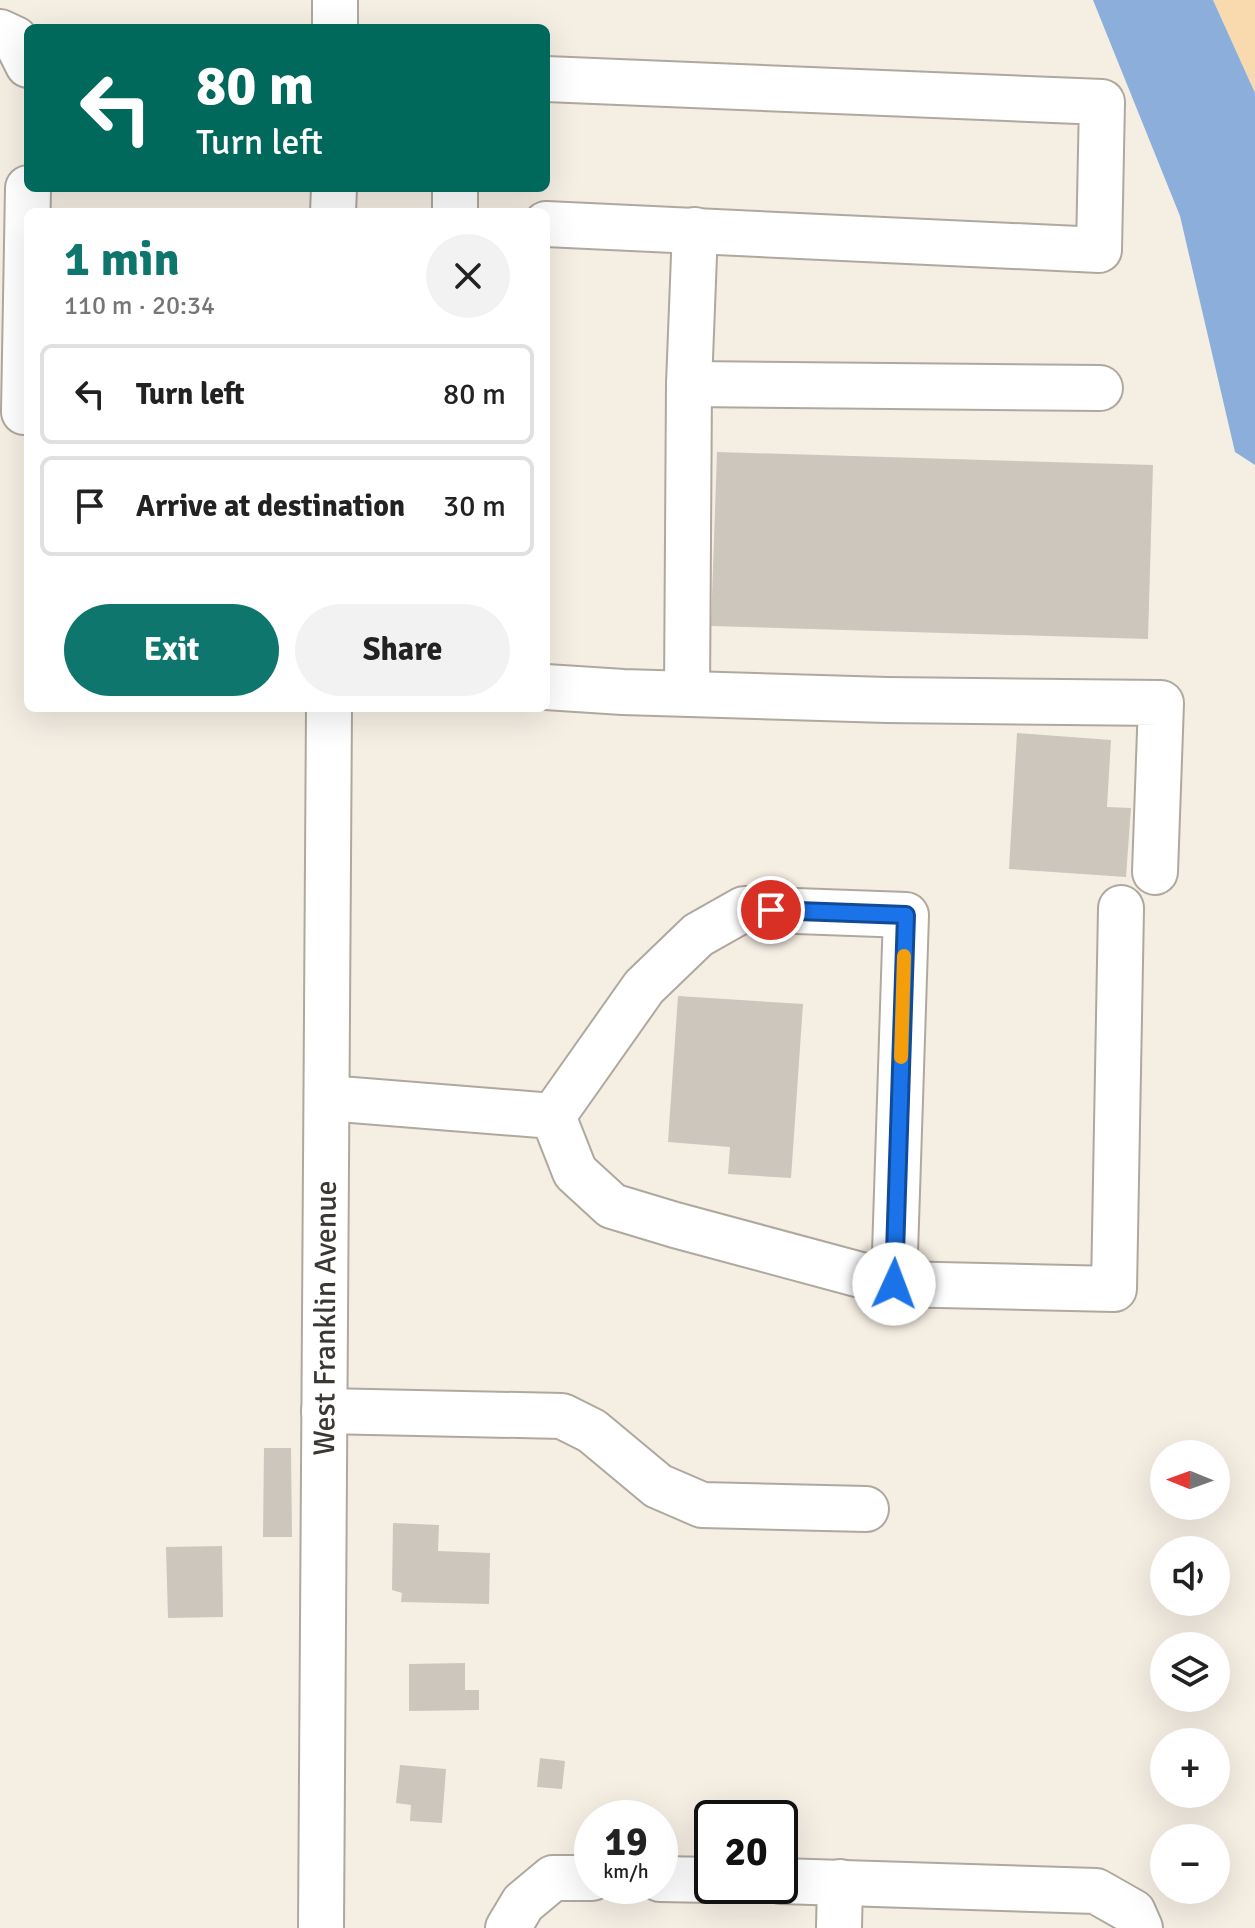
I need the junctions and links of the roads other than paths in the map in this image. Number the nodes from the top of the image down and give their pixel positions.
1 (335, 0) edge
2 (335, 24) edge
3 (0, 32) edge
4 (24, 57) edge
5 (550, 79) edge
6 (550, 224) edge
7 (695, 230) junction
8 (24, 269) edge
9 (689, 384) junction
10 (1100, 388) dead end
11 (17, 412) edge
12 (550, 687) edge
13 (687, 693) junction
14 (329, 712) edge
15 (1155, 872) dead end
16 (1121, 908) dead end
17 (327, 1098) junction
18 (553, 1116) junction
19 (894, 1284) junction
20 (324, 1411) junction
21 (866, 1509) dead end
22 (574, 1878) edge
23 (798, 1881) edge
24 (840, 1882) junction
25 (321, 1928) edge
26 (508, 1928) edge
27 (839, 1928) edge
28 (1140, 1928) edge

1 - 2 street
3 - 4 street
5 - 7 street
6 - 7 street
7 - 9 street
8 - 11 street
9 - 10 street
9 - 13 street
12 - 13 street
13 - 15 street
14 - 17 street, West Franklin Avenue
16 - 19 street
17 - 18 street
17 - 20 street, West Franklin Avenue
18 - 19 street
18 - 19 street
20 - 21 street
20 - 25 street, West Franklin Avenue
22 - 26 street
23 - 24 street
24 - 27 street
24 - 28 street

